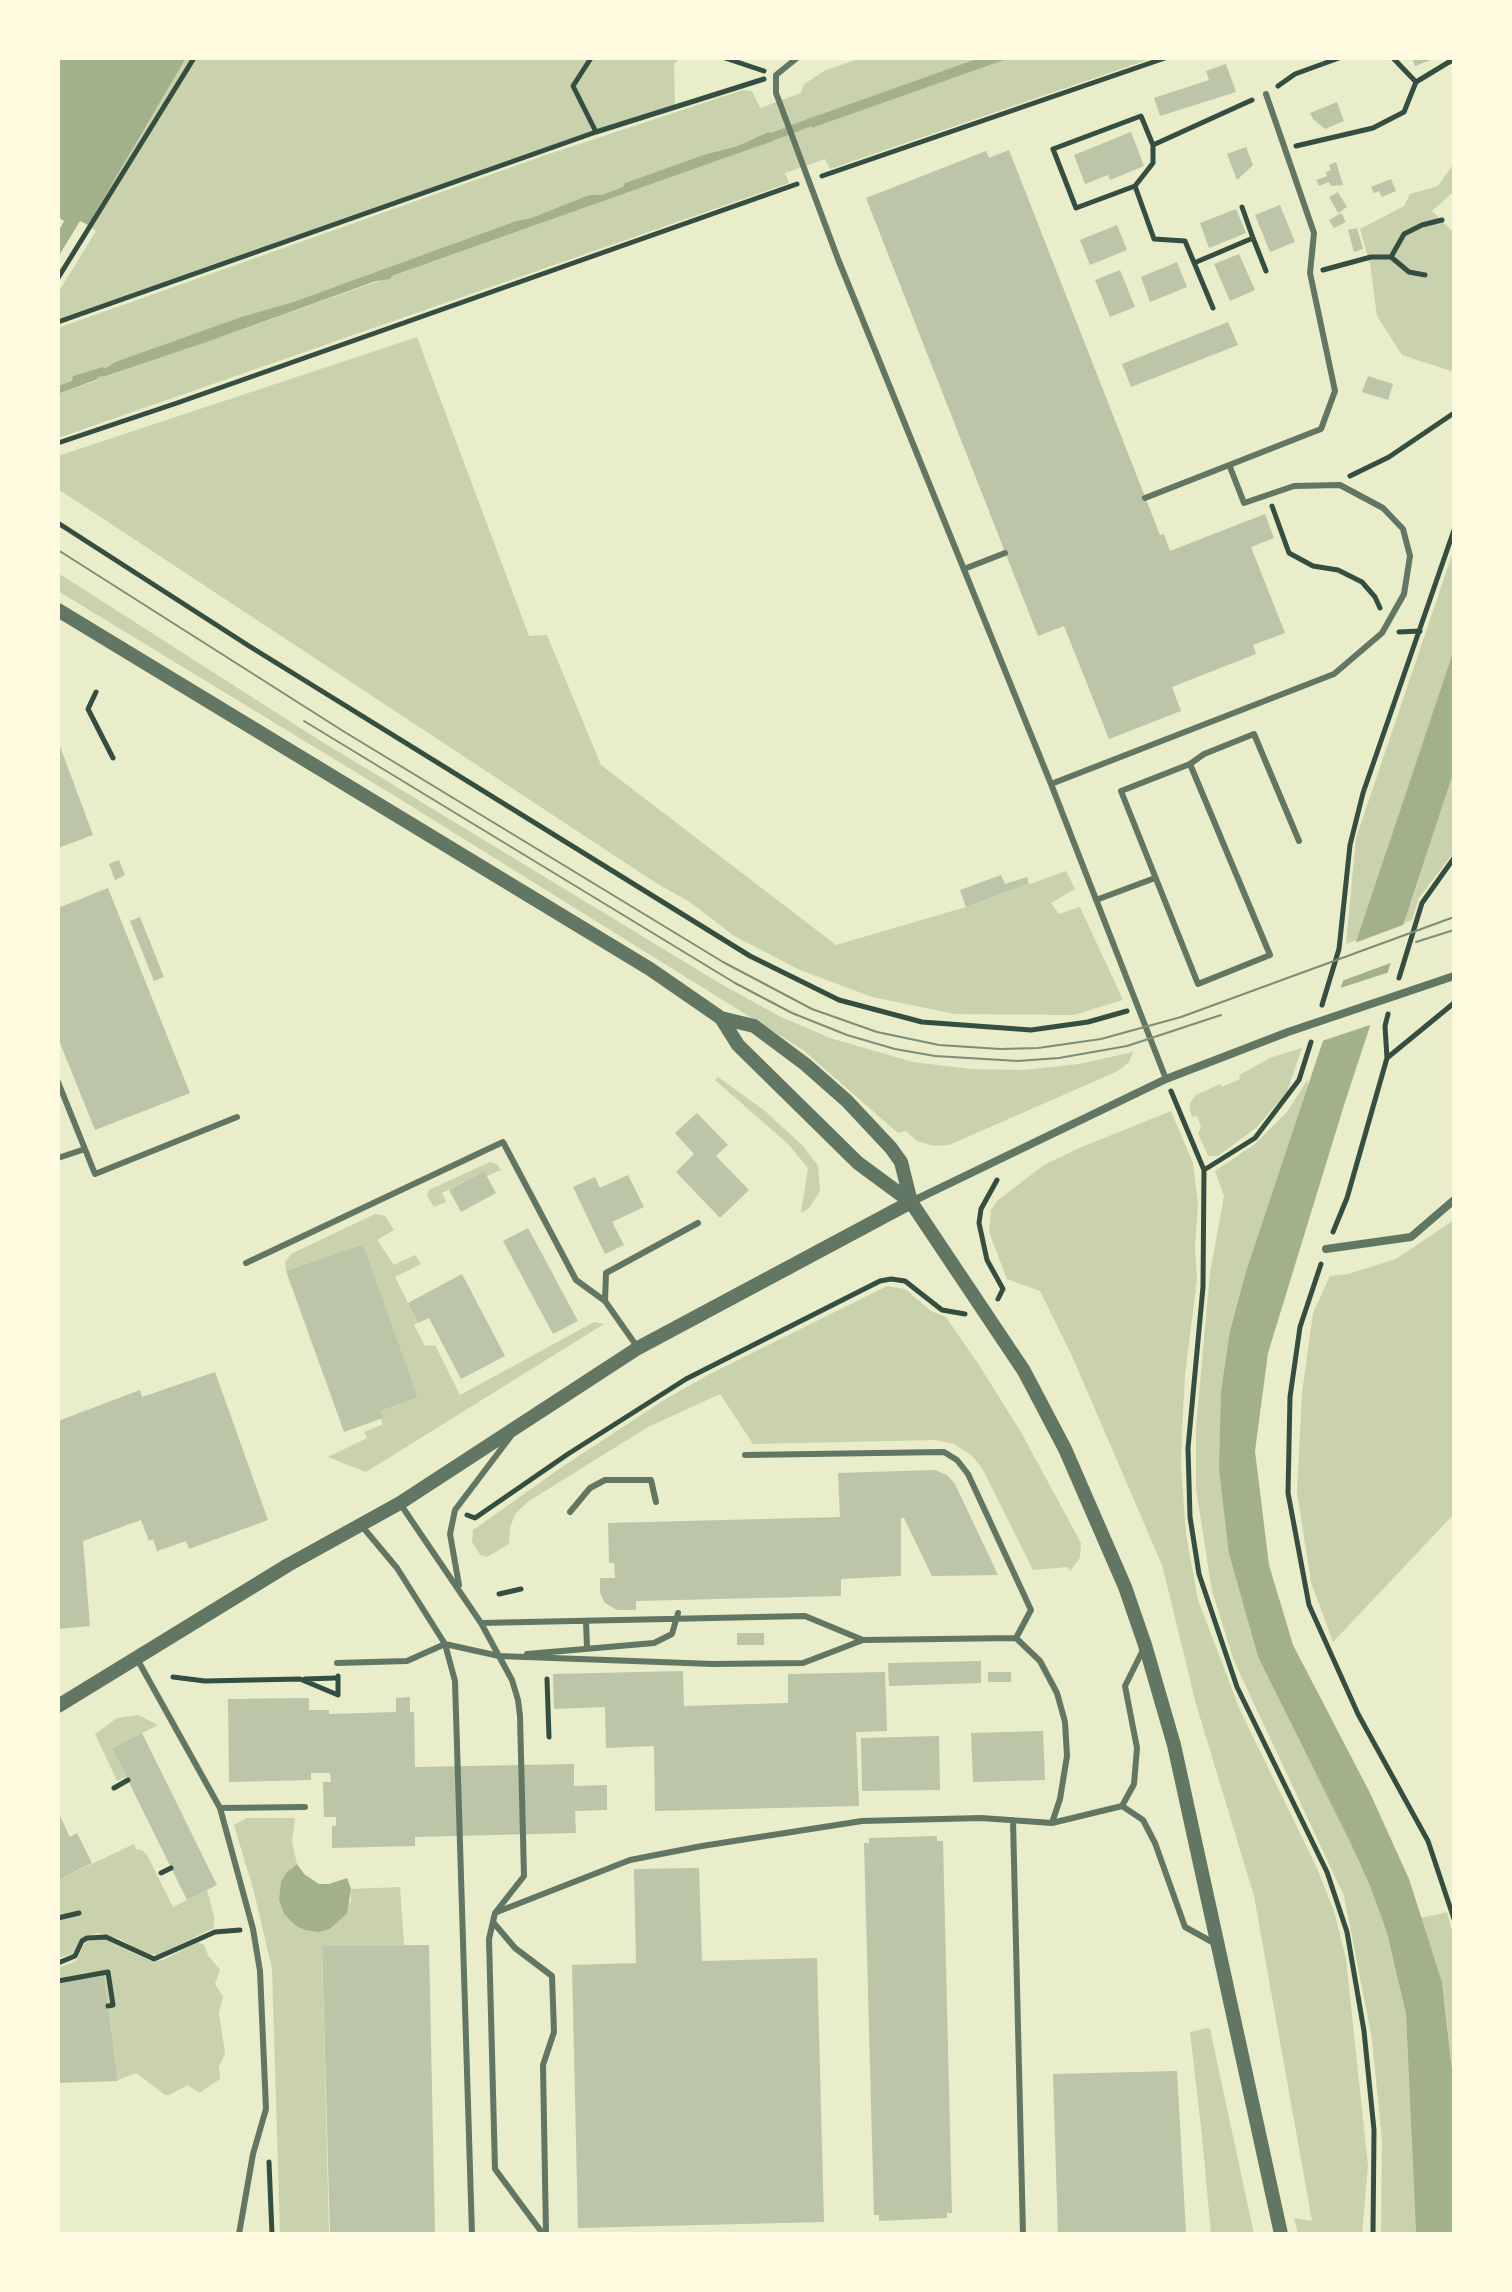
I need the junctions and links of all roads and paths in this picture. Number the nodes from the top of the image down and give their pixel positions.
1 (194, 58) edge
2 (591, 58) edge
3 (725, 58) edge
4 (797, 58) edge
5 (1165, 58) edge
6 (1339, 58) edge
7 (1393, 58) edge
8 (1454, 59) edge
9 (776, 75) junction
10 (1416, 82) junction
11 (1266, 94) junction
12 (596, 132) junction
13 (1153, 145) junction
14 (1287, 148) junction
15 (810, 180) junction
16 (1135, 186) junction
17 (1242, 207) dead end
18 (1442, 220) dead end
19 (1253, 238) junction
20 (1391, 257) junction
21 (1194, 263) junction
22 (1266, 271) dead end
23 (1310, 273) junction
24 (1425, 275) dead end
25 (58, 278) edge
26 (1213, 308) dead end
27 (58, 322) edge
28 (1454, 413) edge
29 (58, 443) edge
30 (1230, 467) junction
31 (1340, 485) junction
32 (1267, 494) junction
33 (1145, 498) dead end
34 (58, 523) edge
35 (1454, 530) edge
36 (1005, 553) dead end
37 (964, 569) junction
38 (58, 610) edge
39 (1387, 623) junction
40 (96, 692) dead end
41 (113, 758) dead end
42 (1190, 764) junction
43 (1051, 784) junction
44 (1299, 841) dead end
45 (1454, 858) edge
46 (1155, 878) junction
47 (1096, 900) junction
48 (1454, 976) edge
49 (1397, 985) dead end
50 (1454, 1003) edge
51 (1321, 1007) dead end
52 (1140, 1008) junction
53 (1389, 1012) dead end
54 (721, 1018) junction
55 (1312, 1036) dead end
56 (1387, 1058) junction
57 (1166, 1079) junction
58 (58, 1082) edge
59 (237, 1117) dead end
60 (85, 1149) junction
61 (58, 1158) edge
62 (1204, 1170) junction
63 (989, 1196) dead end
64 (1454, 1200) edge
65 (911, 1202) junction
66 (698, 1223) dead end
67 (1326, 1249) junction
68 (246, 1263) dead end
69 (605, 1301) junction
70 (990, 1318) junction
71 (638, 1348) junction
72 (518, 1427) junction
73 (745, 1455) dead end
74 (656, 1502) dead end
75 (400, 1503) junction
76 (570, 1512) dead end
77 (475, 1518) dead end
78 (361, 1525) junction
79 (460, 1589) junction
80 (521, 1589) dead end
81 (499, 1594) dead end
82 (677, 1616) junction
83 (586, 1621) junction
84 (481, 1623) junction
85 (1016, 1638) junction
86 (863, 1640) junction
87 (445, 1644) junction
88 (1145, 1645) junction
89 (587, 1648) junction
90 (499, 1656) junction
91 (136, 1657) junction
92 (337, 1663) joint
93 (173, 1677) dead end
94 (329, 1678) dead end
95 (300, 1679) junction
96 (547, 1679) dead end
97 (58, 1706) edge
98 (549, 1737) dead end
99 (128, 1780) dead end
100 (114, 1788) dead end
101 (1122, 1806) junction
102 (305, 1807) dead end
103 (220, 1808) junction
104 (1013, 1820) junction
105 (1052, 1823) junction
106 (171, 1868) dead end
107 (161, 1873) dead end
108 (79, 1913) dead end
109 (495, 1913) junction
110 (58, 1918) edge
111 (1454, 1919) edge
112 (493, 1922) junction
113 (253, 1929) junction
114 (1219, 1945) junction
115 (58, 1963) edge
116 (58, 1981) edge
117 (108, 2006) dead end
118 (268, 2156) dead end
119 (239, 2234) edge
120 (272, 2234) edge
121 (473, 2234) edge
122 (544, 2234) edge
123 (1023, 2234) edge
124 (1281, 2234) edge
125 (1373, 2234) edge

1 - 25 path
2 - 12 path
3 - 9 path
4 - 9 lane
5 - 15 path
6 - 11 path
7 - 10 path
8 - 10 path
9 - 12 path
9 - 15 lane
10 - 14 path
11 - 13 path
11 - 14 lane
12 - 27 path
13 - 16 path
13 - 16 path
14 - 23 lane
15 - 29 path
15 - 37 lane
16 - 21 path
17 - 19 path
18 - 20 path
19 - 21 path
19 - 22 path
20 - 23 path
20 - 24 path
21 - 26 path
23 - 30 lane
28 - 31 path
30 - 32 lane
30 - 33 lane
31 - 32 lane
31 - 39 lane
32 - 39 path
34 - 52 path
35 - 51 path
36 - 37 lane
37 - 43 lane
38 - 54 street
39 - 43 lane
40 - 41 path
42 - 44 lane
42 - 46 lane
42 - 46 lane
43 - 47 lane
45 - 49 path
46 - 47 lane
47 - 52 lane
48 - 57 street
50 - 56 path
52 - 57 lane
53 - 56 path
54 - 65 street
54 - 65 street
55 - 62 path
56 - 67 path
57 - 62 path
57 - 65 street
58 - 60 lane
59 - 60 lane
60 - 61 lane
62 - 125 path
63 - 70 path
64 - 67 street
65 - 70 street
65 - 71 street
66 - 69 lane
67 - 111 path
68 - 69 lane
69 - 71 lane
70 - 77 path
70 - 88 street
71 - 72 street
72 - 75 street
72 - 79 lane
73 - 85 lane
74 - 76 lane
75 - 78 street
75 - 79 lane
78 - 87 lane
78 - 91 street
79 - 84 lane
80 - 81 path
82 - 83 lane
82 - 86 lane
82 - 89 lane
83 - 84 lane
83 - 89 lane
84 - 90 lane
85 - 86 lane
85 - 105 lane
86 - 90 lane
87 - 90 lane
87 - 92 lane
87 - 121 lane
88 - 101 lane
88 - 114 street
89 - 90 lane
90 - 109 lane
91 - 97 street
91 - 103 lane
92 - 95 path
93 - 95 path
94 - 95 path
96 - 98 path
99 - 100 path
101 - 105 lane
101 - 114 lane
102 - 103 lane
103 - 113 lane
104 - 105 lane
104 - 109 lane
104 - 123 lane
106 - 107 path
108 - 110 path
109 - 112 lane
112 - 122 lane
112 - 122 lane
113 - 115 path
113 - 119 lane
114 - 124 street
116 - 117 path
118 - 120 path

